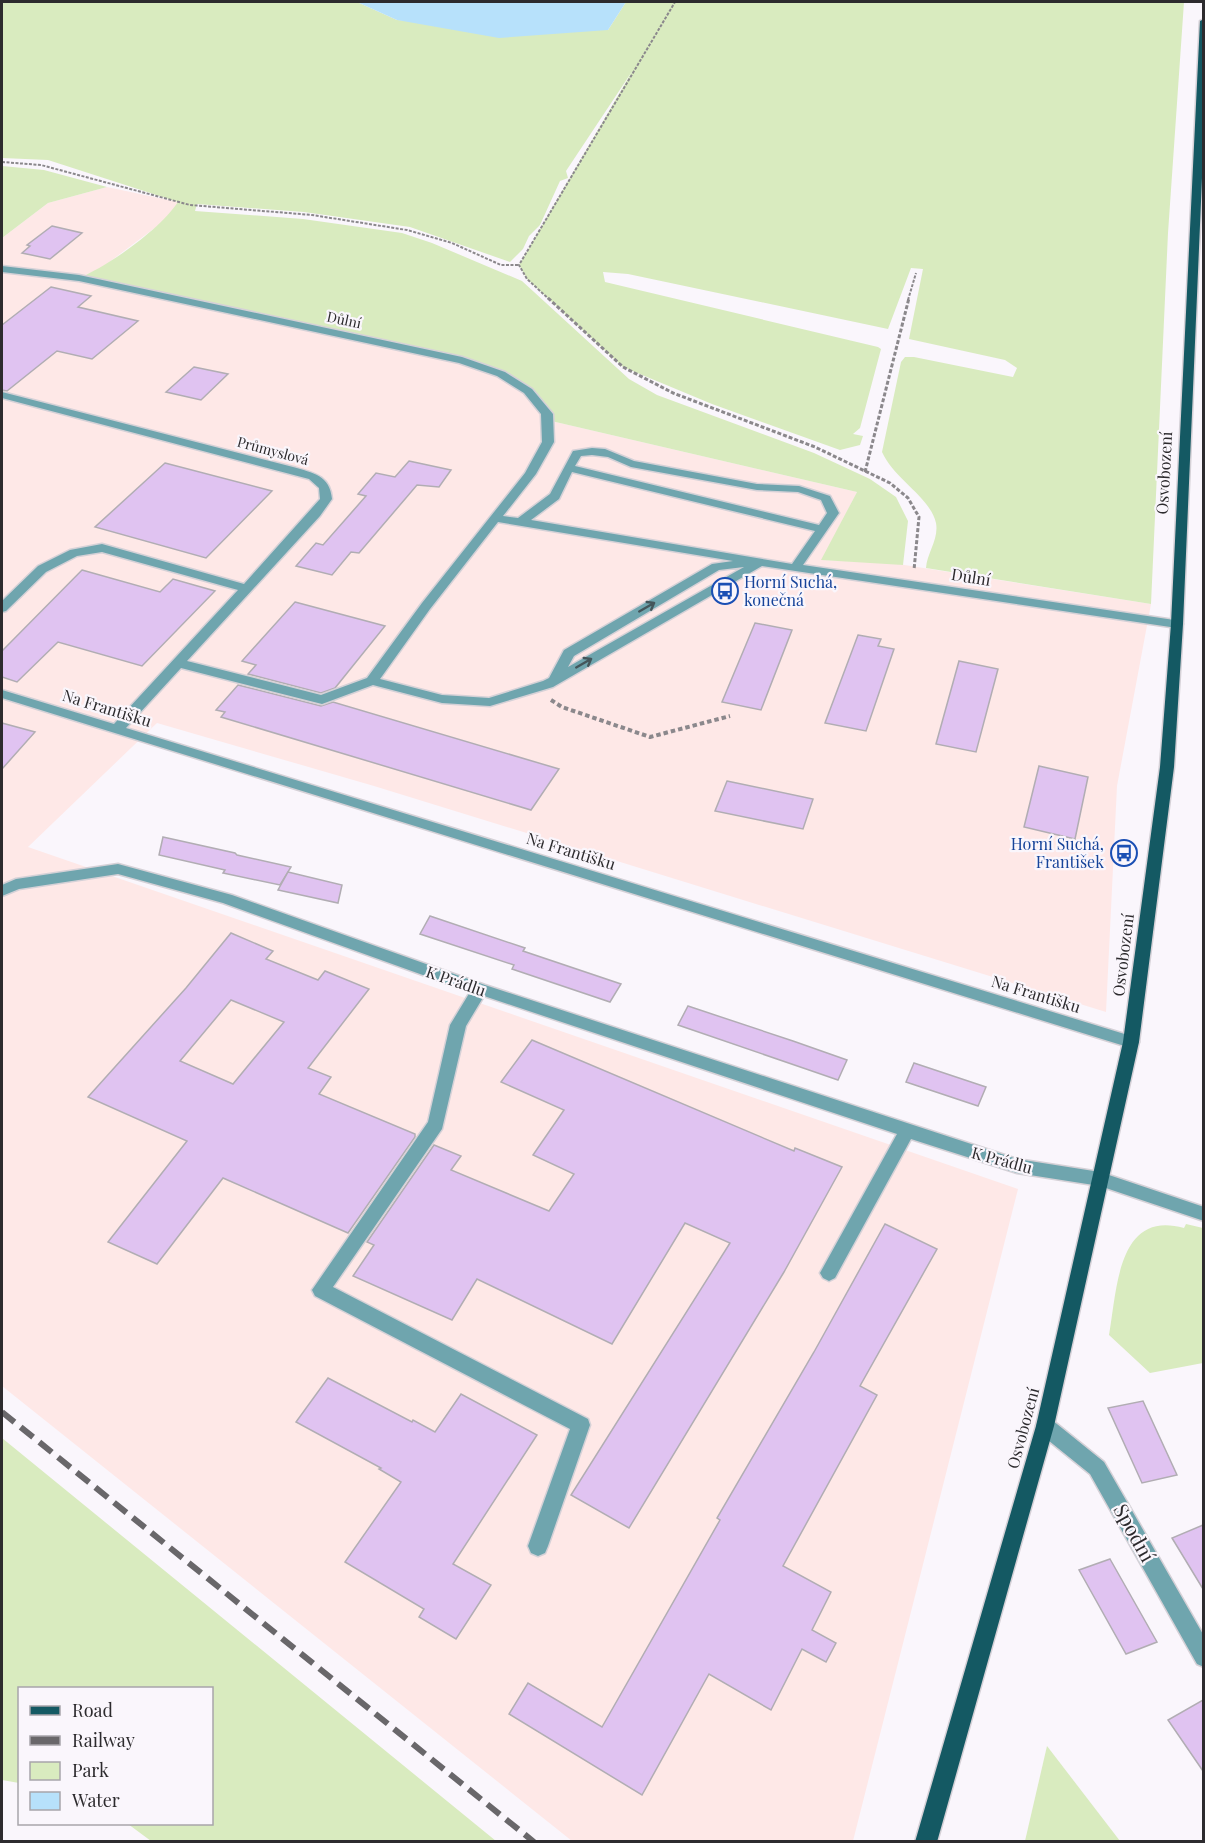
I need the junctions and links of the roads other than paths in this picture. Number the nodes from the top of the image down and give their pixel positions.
1 (1203, 21) edge
2 (1203, 49) edge
3 (2, 269) edge
4 (2, 395) edge
5 (568, 468) junction
6 (496, 518) junction
7 (520, 522) junction
8 (822, 529) junction
9 (761, 562) junction
10 (795, 568) junction
11 (246, 588) junction
12 (2, 608) edge
13 (1177, 624) junction
14 (178, 663) junction
15 (554, 680) junction
16 (372, 681) junction
17 (2, 694) edge
18 (116, 730) junction
19 (2, 891) edge
20 (480, 989) junction
21 (1131, 1042) junction
22 (907, 1131) junction
23 (1100, 1179) junction
24 (1203, 1214) edge
25 (829, 1273) dead end
26 (1045, 1426) junction
27 (537, 1546) dead end
28 (1203, 1657) edge
29 (926, 1842) edge

1 - 2 main road, Osvobození
2 - 13 main road, Osvobození
3 - 6 street, Důlní
4 - 11 street, Průmyslová
5 - 7 street
5 - 8 street
5 - 8 street
6 - 7 street, Důlní
6 - 16 street, Důlní
7 - 9 street, Důlní
8 - 10 street
9 - 10 street, Důlní
15 -> 9 street
15 -> 9 street
10 - 13 street, Důlní
11 - 12 street
11 - 14 street, Průmyslová
13 - 21 main road, Osvobození
14 - 16 street
14 - 18 street, Průmyslová
15 - 16 street
17 - 18 street, Na Františku
18 - 21 street, Na Františku
19 - 20 street, K Prádlu
20 - 22 street, K Prádlu
20 - 27 street
21 - 23 main road, Osvobození
22 - 23 street, K Prádlu
22 - 25 street
23 - 24 street, K Prádlu
23 - 26 main road, Osvobození
26 - 28 street, Spodní
26 - 29 main road, Osvobození

